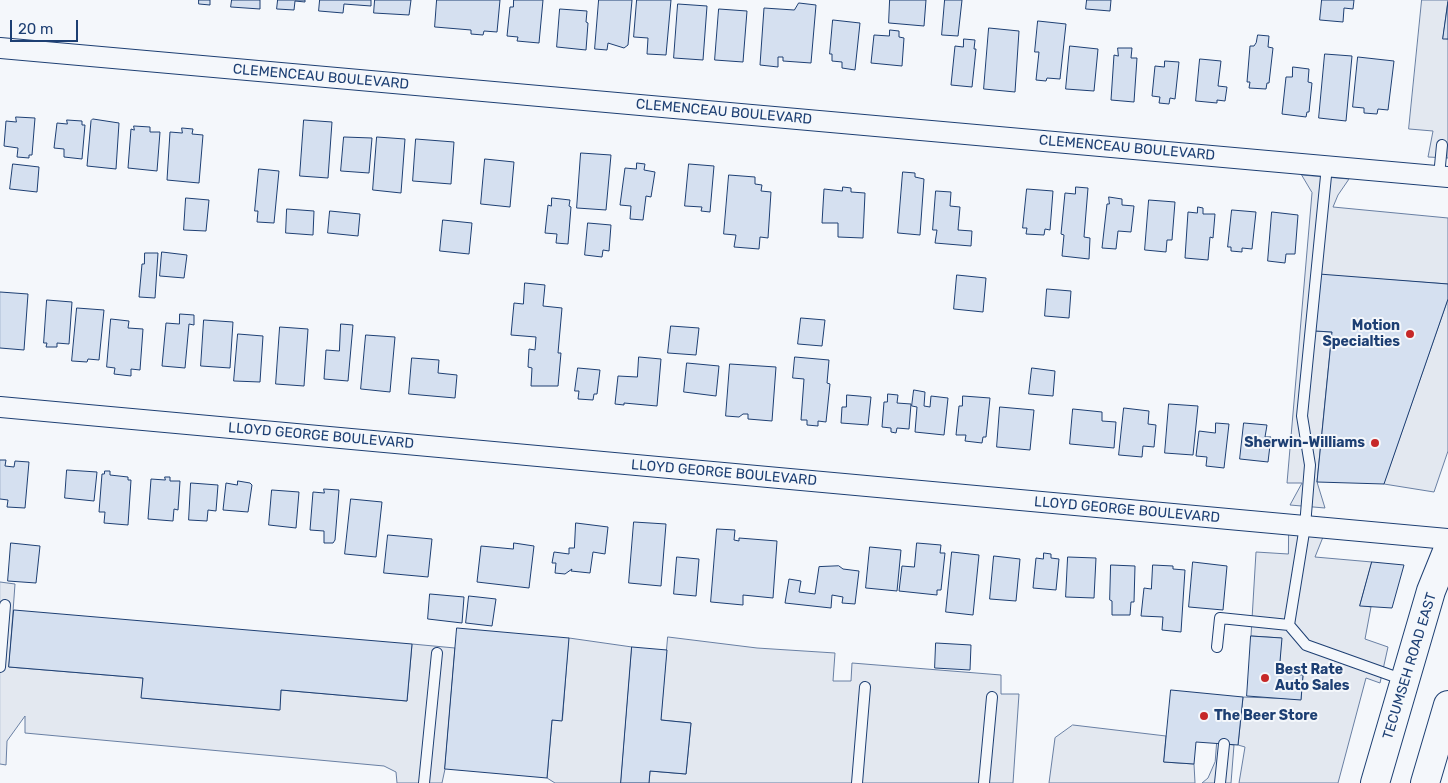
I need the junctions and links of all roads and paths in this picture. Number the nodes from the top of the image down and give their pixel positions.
1 (0, 48) edge
2 (1442, 145) dead end
3 (1328, 166) junction
4 (1444, 176) edge
5 (0, 407) edge
6 (1305, 526) junction
7 (1448, 539) edge
8 (1448, 549) edge
9 (5, 605) dead end
10 (1289, 625) junction
11 (1217, 647) dead end
12 (437, 653) dead end
13 (0, 668) edge
14 (1405, 681) junction
15 (865, 687) dead end
16 (992, 697) dead end
17 (1448, 705) edge
18 (1224, 744) dead end
19 (424, 783) edge
20 (857, 783) edge
21 (984, 783) edge
22 (1220, 783) edge
23 (1375, 783) edge
24 (1425, 783) edge

1 - 3 street, CLEMENCEAU BOULEVARD
2 - 4 lane
3 - 4 street, CLEMENCEAU BOULEVARD
3 - 6 lane
5 - 6 street, LLOYD GEORGE BOULEVARD
6 - 7 street, LLOYD GEORGE BOULEVARD
6 - 10 lane
8 - 14 main road, TECUMSEH ROAD EAST
9 - 13 lane
10 - 11 lane
10 - 14 lane
12 - 19 lane
14 - 23 main road, TECUMSEH ROAD EAST
15 - 20 lane
16 - 21 lane
17 - 24 main road
18 - 22 lane

